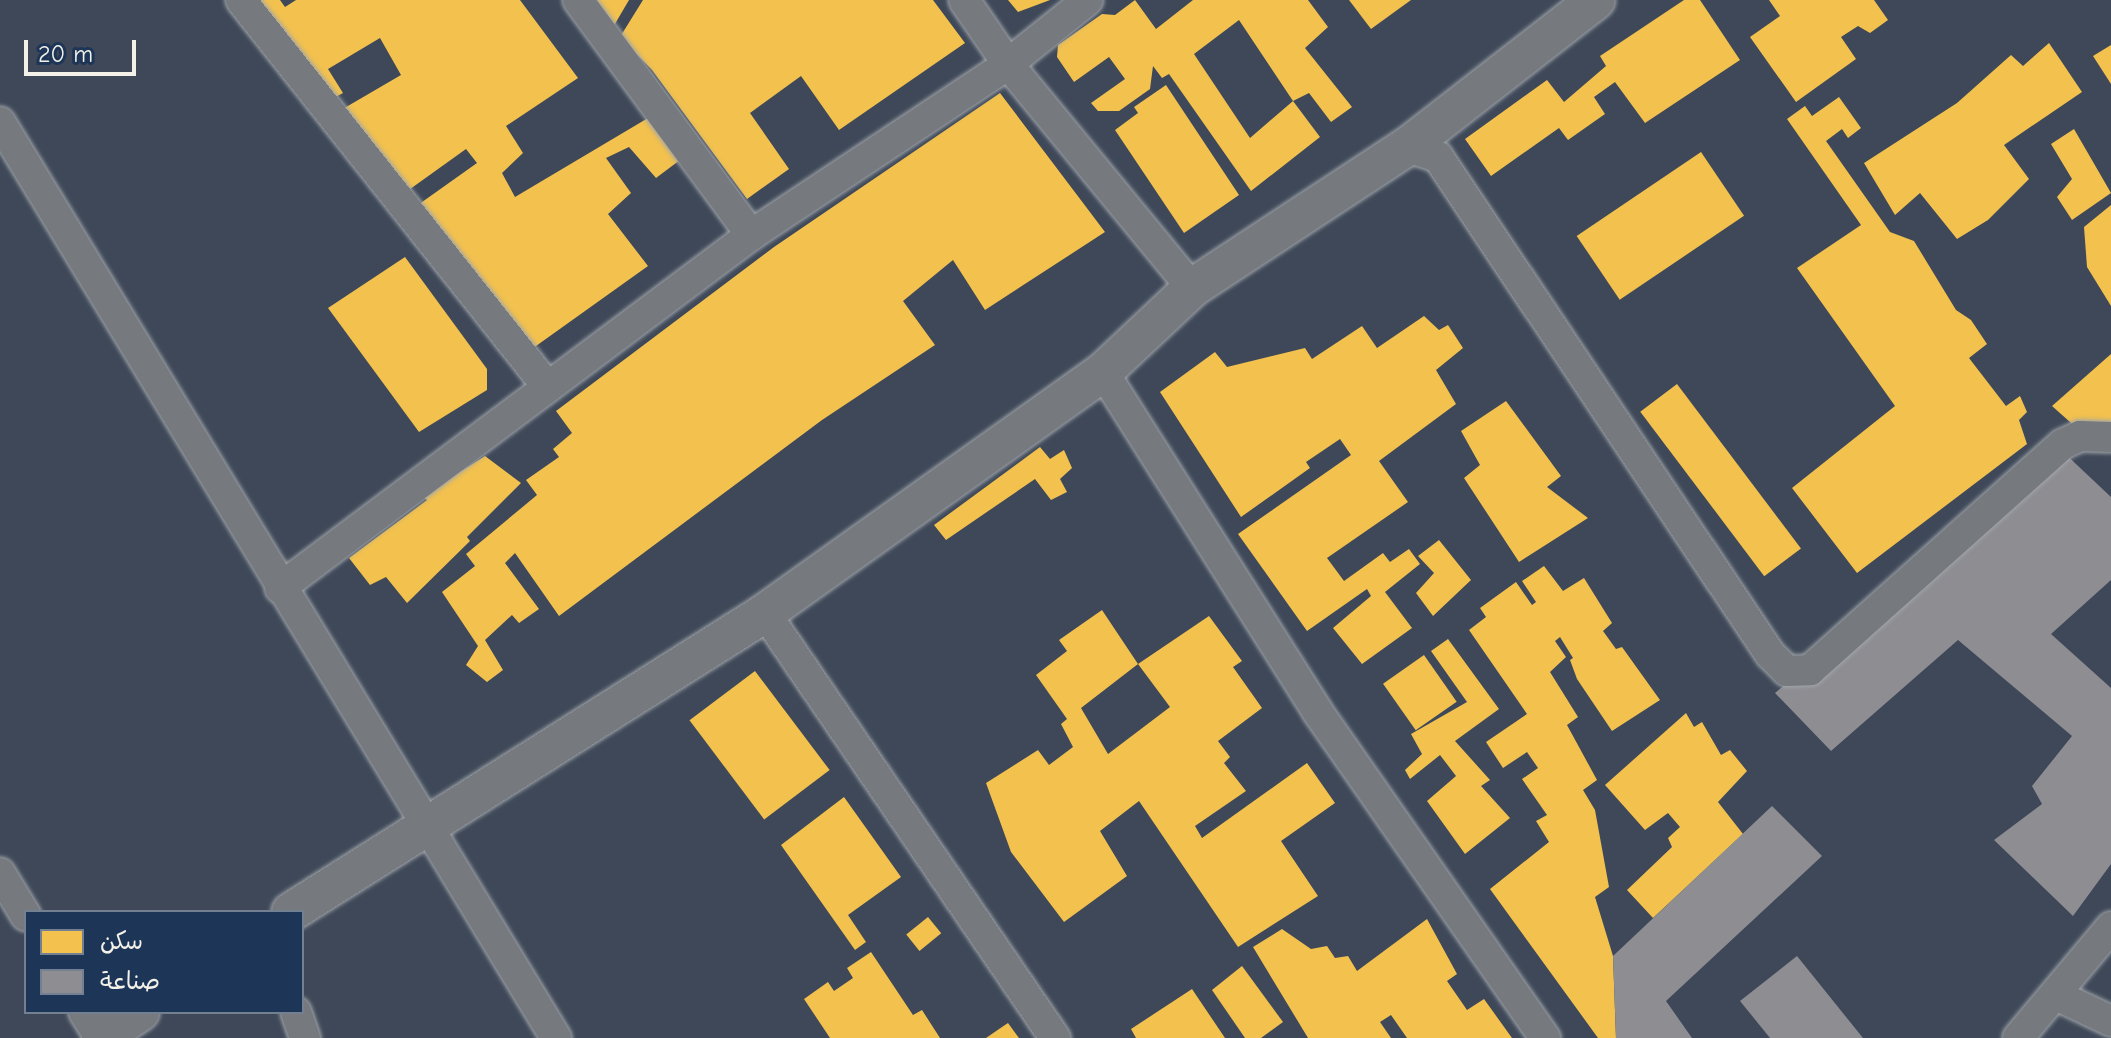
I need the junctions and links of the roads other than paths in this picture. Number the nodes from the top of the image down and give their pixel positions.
1 (241, 0) edge
2 (578, 0) edge
3 (964, 0) edge
4 (1088, 0) edge
5 (1596, 0) edge
6 (1008, 64) junction
7 (0, 122) edge
8 (1407, 147) junction
9 (751, 235) junction
10 (1192, 288) junction
11 (1103, 372) junction
12 (548, 387) junction
13 (2111, 437) edge
14 (280, 588) junction
15 (765, 613) junction
16 (423, 826) junction
17 (0, 873) edge
18 (294, 910) edge
19 (24, 913) edge
20 (2111, 927) edge
21 (2056, 995) junction
22 (85, 1014) edge
23 (137, 1014) edge
24 (297, 1014) edge
25 (2111, 1021) edge
26 (100, 1038) edge
27 (305, 1038) edge
28 (556, 1038) edge
29 (1055, 1038) edge
30 (1545, 1038) edge
31 (2018, 1038) edge

1 - 12 street
2 - 9 street
3 - 6 street
4 - 6 street
5 - 8 street
6 - 9 street
6 - 10 street
7 - 14 street
8 - 10 street
8 - 13 street
9 - 12 street
10 - 11 street
11 - 15 street
11 - 30 street
12 - 14 street
14 - 16 street
15 - 16 street
15 - 29 street
16 - 18 street
16 - 28 street
17 - 19 street
20 - 21 street
21 - 25 street
21 - 31 street
22 - 26 street
23 - 26 street
24 - 27 street

